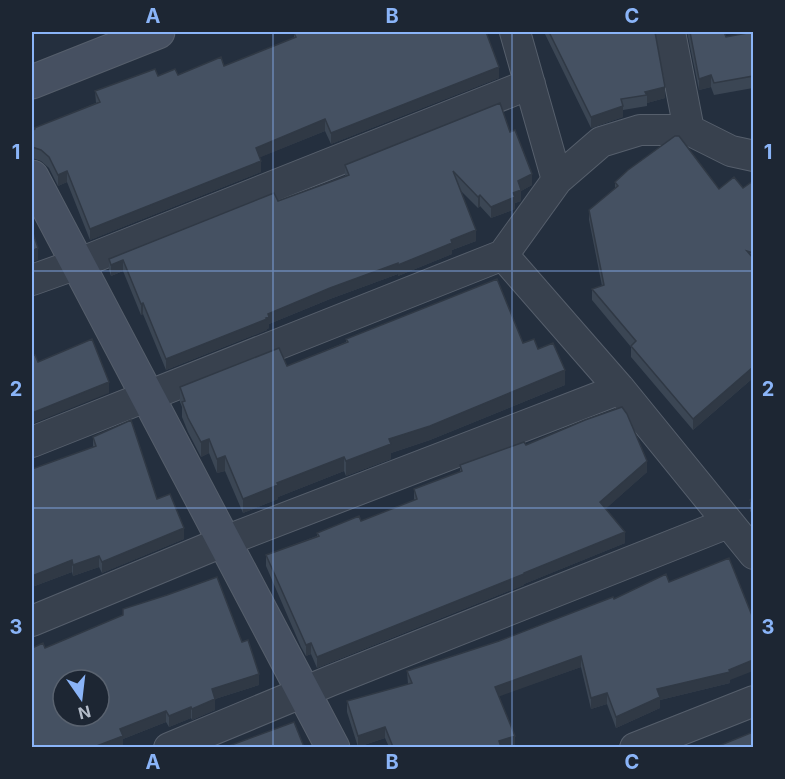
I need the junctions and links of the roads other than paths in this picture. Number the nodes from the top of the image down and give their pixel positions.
1 (158, 32) edge
2 (515, 32) edge
3 (670, 32) edge
4 (32, 82) edge
5 (530, 84) junction
6 (689, 130) junction
7 (753, 156) edge
8 (32, 177) edge
9 (557, 180) junction
10 (503, 255) junction
11 (76, 264) junction
12 (32, 280) edge
13 (620, 389) junction
14 (146, 396) junction
15 (32, 442) edge
16 (728, 523) junction
17 (225, 541) junction
18 (753, 554) edge
19 (32, 621) edge
20 (304, 692) junction
21 (753, 700) edge
22 (169, 747) edge
23 (333, 747) edge
24 (635, 747) edge

1 - 4 street
2 - 5 street
3 - 6 street
5 - 9 street
5 - 11 street
6 - 7 street
6 - 9 street
8 - 11 street
9 - 10 street
10 - 13 street
10 - 14 street
11 - 12 street
11 - 14 street
13 - 16 street
13 - 17 street
14 - 15 street
14 - 17 street
16 - 18 street
16 - 20 street
17 - 19 street
17 - 20 street
20 - 22 street
20 - 23 street
21 - 24 street

